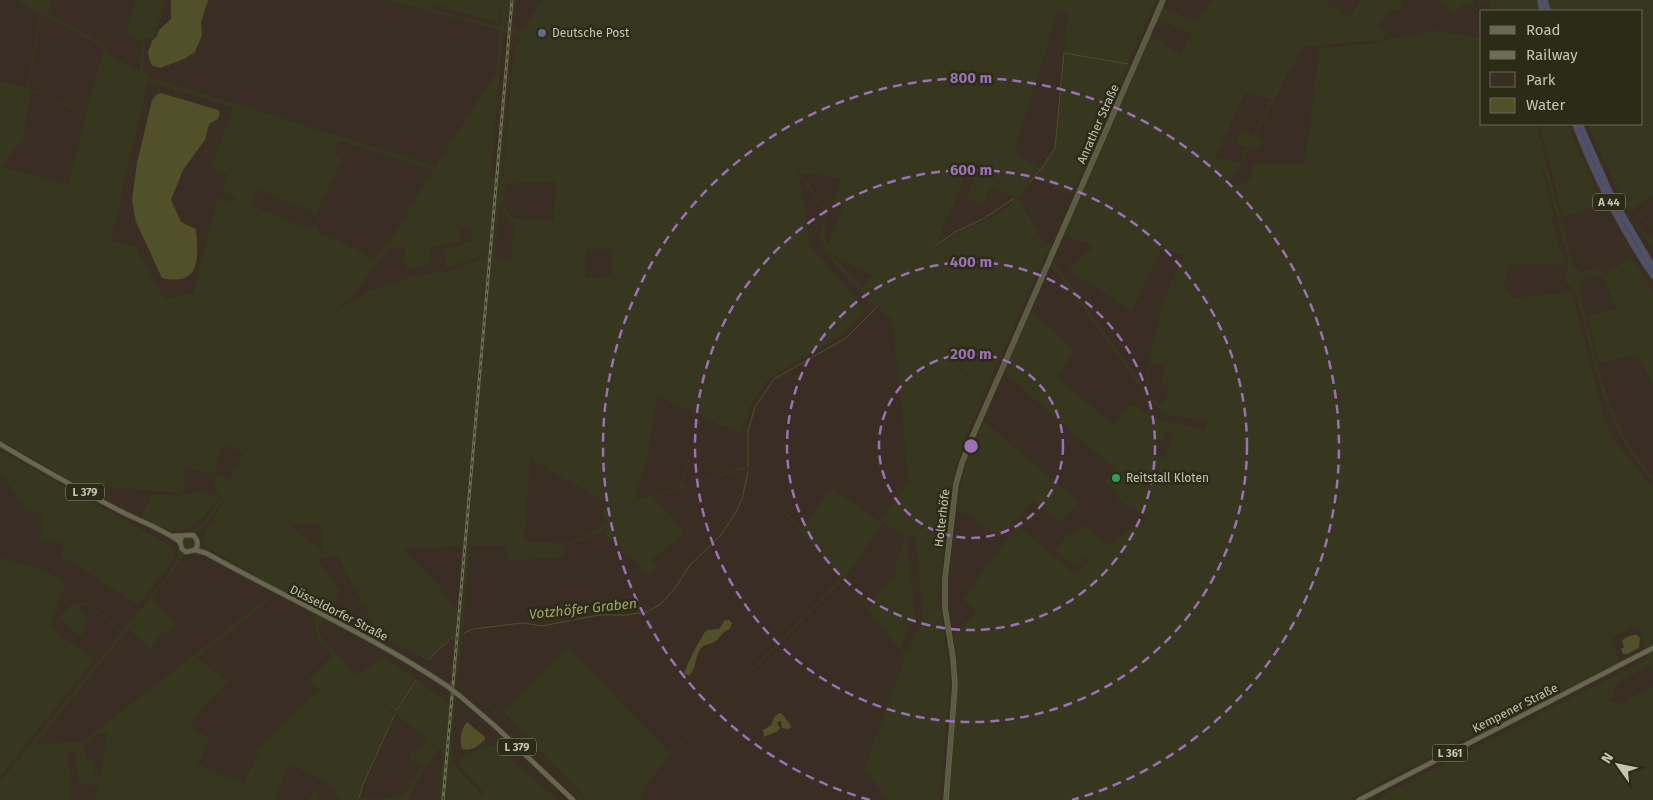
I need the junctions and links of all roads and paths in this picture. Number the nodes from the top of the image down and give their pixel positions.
1 (1163, 0) edge
2 (1575, 125) edge
3 (1580, 125) edge
4 (1051, 256) joint
5 (1653, 267) edge
6 (1653, 276) edge
7 (0, 444) edge
8 (172, 536) junction
9 (182, 536) junction
10 (180, 542) junction
11 (198, 545) junction
12 (194, 550) junction
13 (206, 553) junction
14 (1653, 648) edge
15 (572, 800) edge
16 (946, 800) edge
17 (1360, 800) edge

1 - 4 main road, Anrather Straße
2 - 6 highway, A 44
3 - 5 highway, A 44
4 - 16 main road, Holterhöfe
7 - 8 main road, Düsseldorfer Straße / L 379
8 - 9 main road, Düsseldorfer Straße / L 379
8 - 10 main road, Düsseldorfer Straße / L 379
9 - 10 main road
9 - 11 main road, Düsseldorfer Straße / L 379
10 - 12 main road, Düsseldorfer Straße / L 379
11 - 12 main road
11 - 13 main road, Düsseldorfer Straße / L 379
12 - 13 main road, Düsseldorfer Straße / L 379
13 - 15 main road, Düsseldorfer Straße / L 379, bridge
14 - 17 main road, Kempener Straße / L 361

